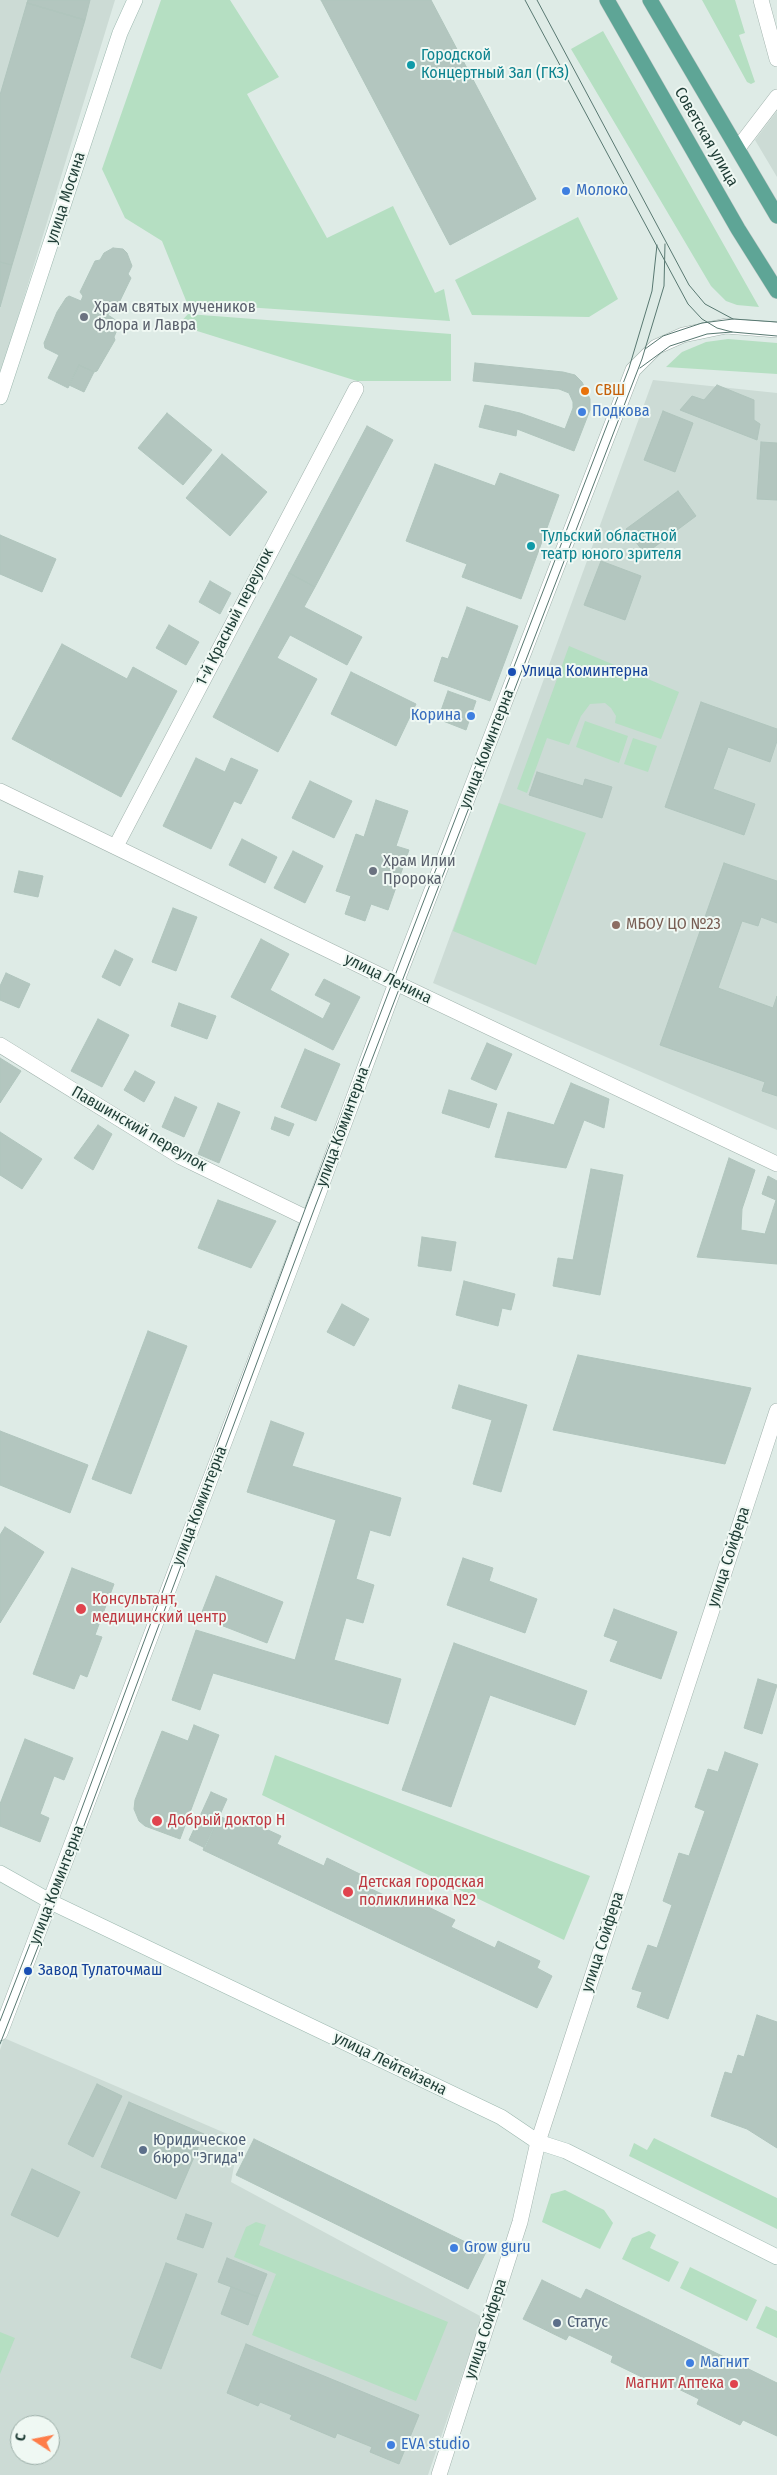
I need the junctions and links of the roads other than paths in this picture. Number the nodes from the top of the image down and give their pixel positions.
1 (135, 0) edge
2 (607, 0) edge
3 (650, 0) edge
4 (761, 0) edge
5 (777, 59) edge
6 (777, 97) edge
7 (738, 148) junction
8 (777, 216) edge
9 (777, 291) edge
10 (777, 330) edge
11 (356, 389) dead end
12 (0, 398) edge
13 (0, 791) edge
14 (116, 846) junction
15 (396, 983) junction
16 (0, 1045) edge
17 (777, 1164) edge
18 (310, 1218) junction
19 (777, 1411) edge
20 (0, 1873) edge
21 (51, 1902) junction
22 (0, 2032) edge
23 (538, 2142) junction
24 (777, 2257) edge
25 (439, 2475) edge

1 - 12 street, улица Мосина
2 - 9 main road, Советская улица
3 - 7 main road, Советская улица
4 - 5 street
6 - 7 street, Советская улица
7 - 8 main road, Советская улица
10 - 15 street, улица Коминтерна
11 - 14 street, 1-й Красный переулок
13 - 14 street, улица Ленина
14 - 15 street, улица Ленина
15 - 17 street, улица Ленина
15 - 18 street, улица Коминтерна
16 - 18 street, Павшинский переулок
18 - 21 street, улица Коминтерна
19 - 23 street, улица Сойфера
20 - 21 street, улица Лейтейзена
21 - 22 street, улица Коминтерна
21 - 23 street, улица Лейтейзена
23 - 24 street, улица Лейтейзена
23 - 25 street, улица Сойфера

